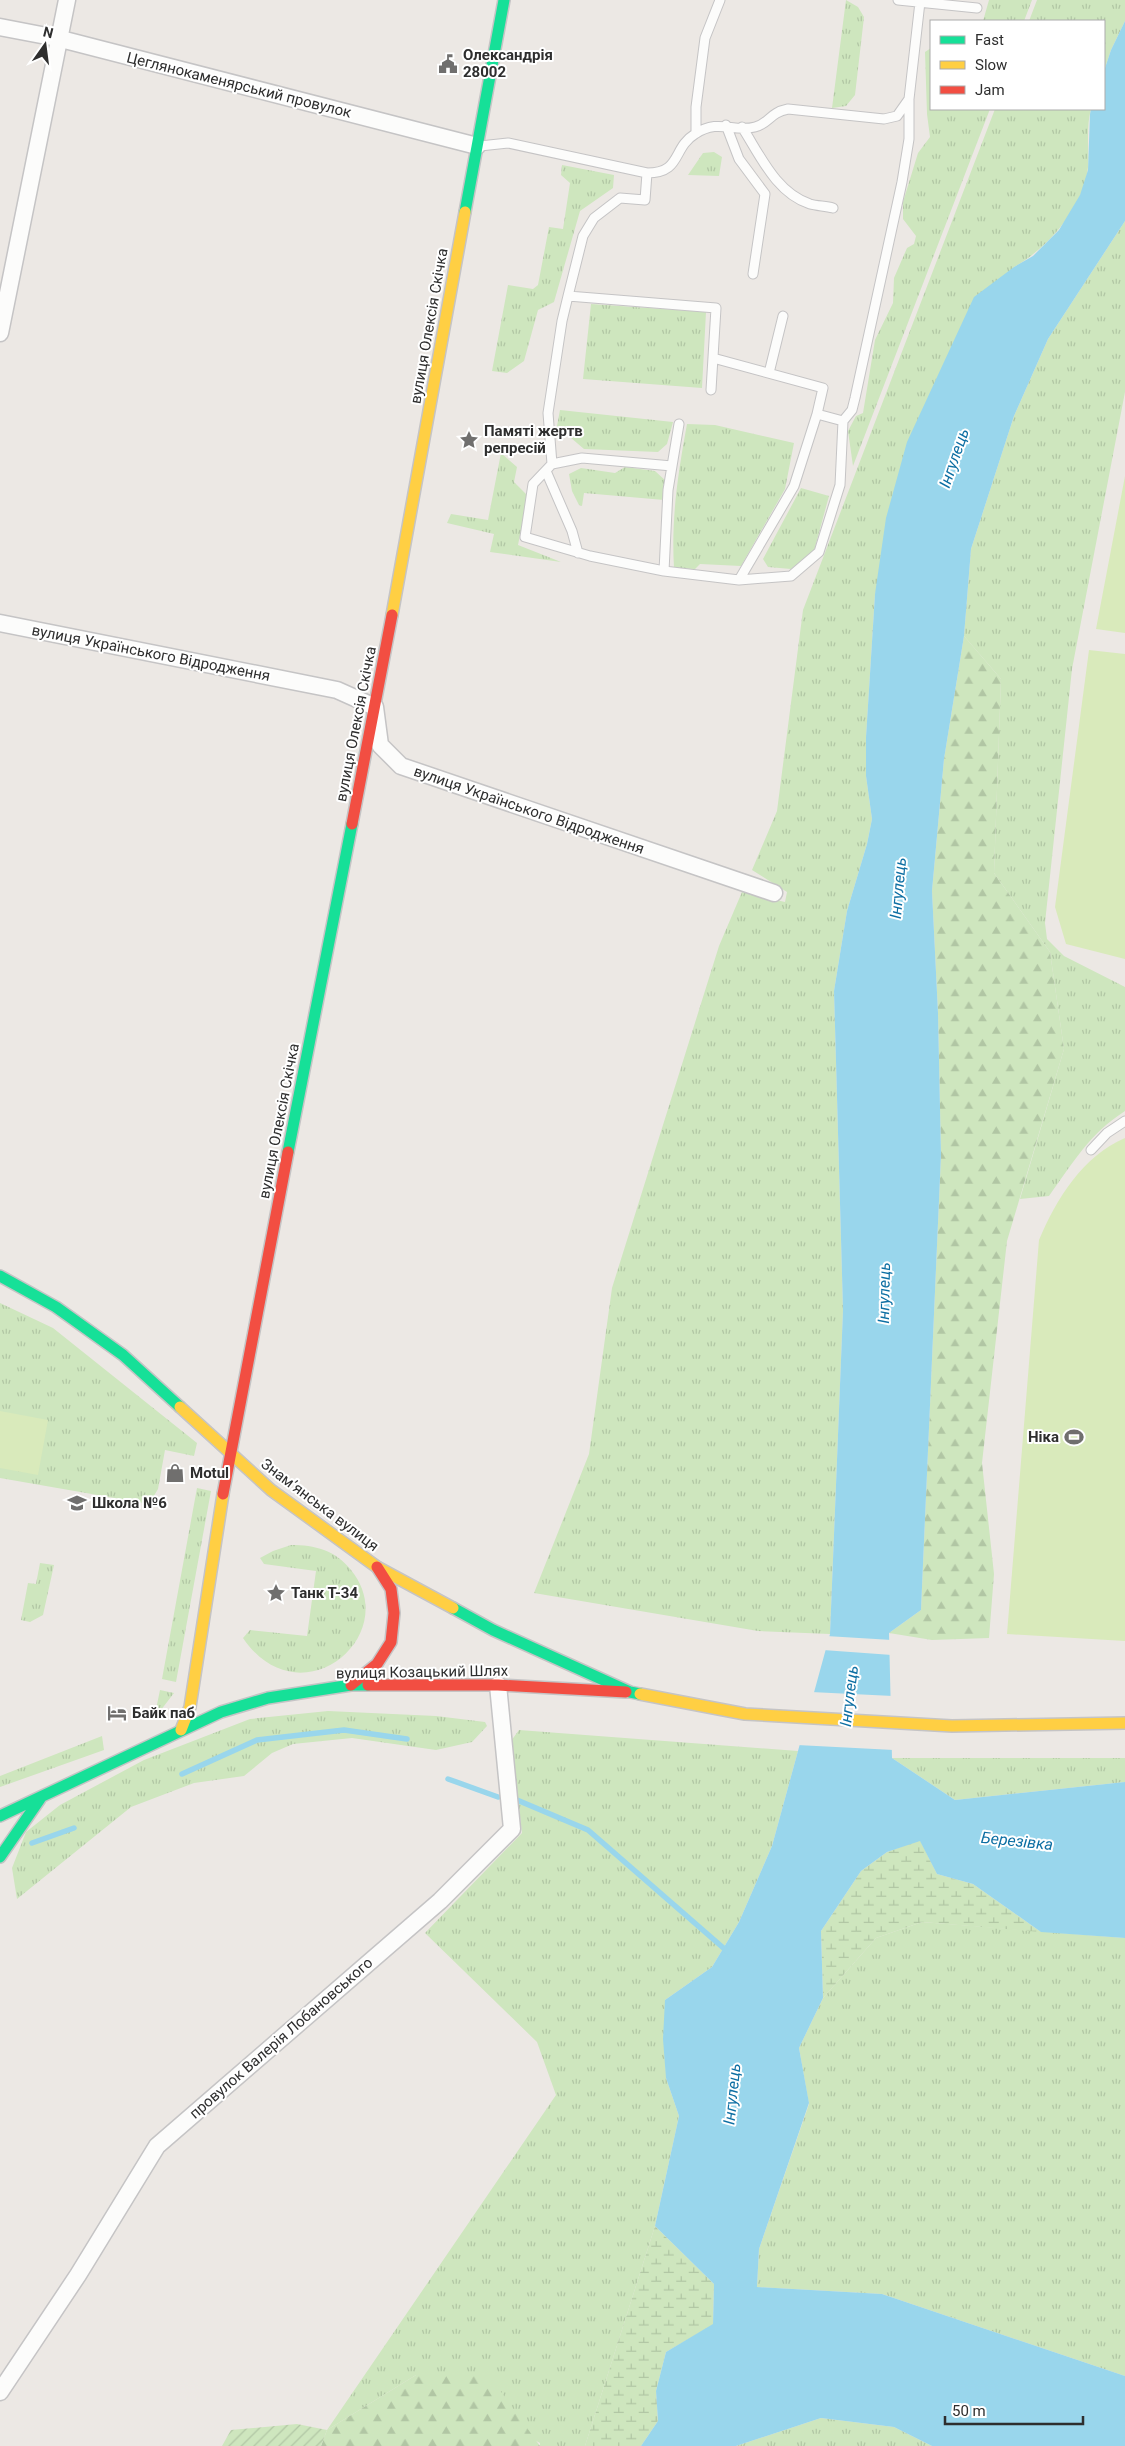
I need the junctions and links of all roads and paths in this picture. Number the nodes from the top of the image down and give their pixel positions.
1 (67, 0) edge
2 (504, 0) edge
3 (720, 0) edge
4 (898, 0) edge
5 (920, 2) junction
6 (977, 8) dead end
7 (0, 27) edge
8 (57, 38) junction
9 (909, 99) junction
10 (726, 125) junction
11 (742, 127) junction
12 (696, 133) junction
13 (477, 146) junction
14 (647, 173) junction
15 (833, 208) dead end
16 (753, 274) dead end
17 (568, 296) junction
18 (783, 316) dead end
19 (0, 333) edge
20 (713, 358) junction
21 (769, 373) junction
22 (711, 390) dead end
23 (817, 414) junction
24 (843, 421) junction
25 (679, 424) dead end
26 (672, 466) junction
27 (549, 467) junction
28 (578, 553) junction
29 (664, 571) junction
30 (739, 580) junction
31 (0, 623) edge
32 (375, 707) junction
33 (774, 893) dead end
34 (1125, 1122) edge
35 (1092, 1150) dead end
36 (0, 1276) edge
37 (230, 1452) junction
38 (377, 1567) junction
39 (351, 1685) junction
40 (498, 1685) junction
41 (630, 1692) junction
42 (1125, 1723) edge
43 (182, 1730) junction
44 (40, 1799) junction
45 (0, 1816) edge
46 (0, 1857) edge
47 (0, 2392) edge

1 - 8 street
2 - 13 main road, вулиця Олексія Скічка
3 - 12 lane
4 - 5 lane
5 - 6 lane
5 - 9 lane
7 - 8 street, Цеглянокаменярський провулок
8 - 13 street, Цеглянокаменярський провулок
8 - 19 street
9 - 11 lane
9 - 24 lane
10 - 11 lane
10 - 12 lane
10 - 16 lane
11 - 15 lane
12 - 14 lane
13 - 14 lane
13 - 32 main road, вулиця Олексія Скічка
14 - 17 lane
17 - 20 lane
17 - 27 lane
18 - 21 lane
20 - 21 lane
20 - 22 lane
21 - 23 lane
23 - 24 lane
23 - 30 lane
24 - 30 lane
25 - 26 lane
26 - 27 lane
26 - 29 lane
27 - 28 lane
27 - 28 lane
28 - 29 lane
29 - 30 lane
31 - 32 street, вулиця Українського Відродження
32 - 33 street, вулиця Українського Відродження
32 - 37 main road, вулиця Олексія Скічка
34 - 35 lane
36 - 37 main road, Знамʼянська вулиця
37 - 38 main road, Знамʼянська вулиця
37 - 43 main road, вулиця Олексія Скічка
38 - 39 main road
38 - 41 main road, Знамʼянська вулиця
39 - 40 main road, вулиця Козацький Шлях
39 - 43 main road, вулиця Козацький Шлях
40 - 41 main road, вулиця Козацький Шлях
40 - 47 street, провулок Валерія Лобановського
41 - 42 main road
43 - 44 main road, вулиця Козацький Шлях
44 - 45 main road, вулиця Козацький Шлях
44 - 46 main road

